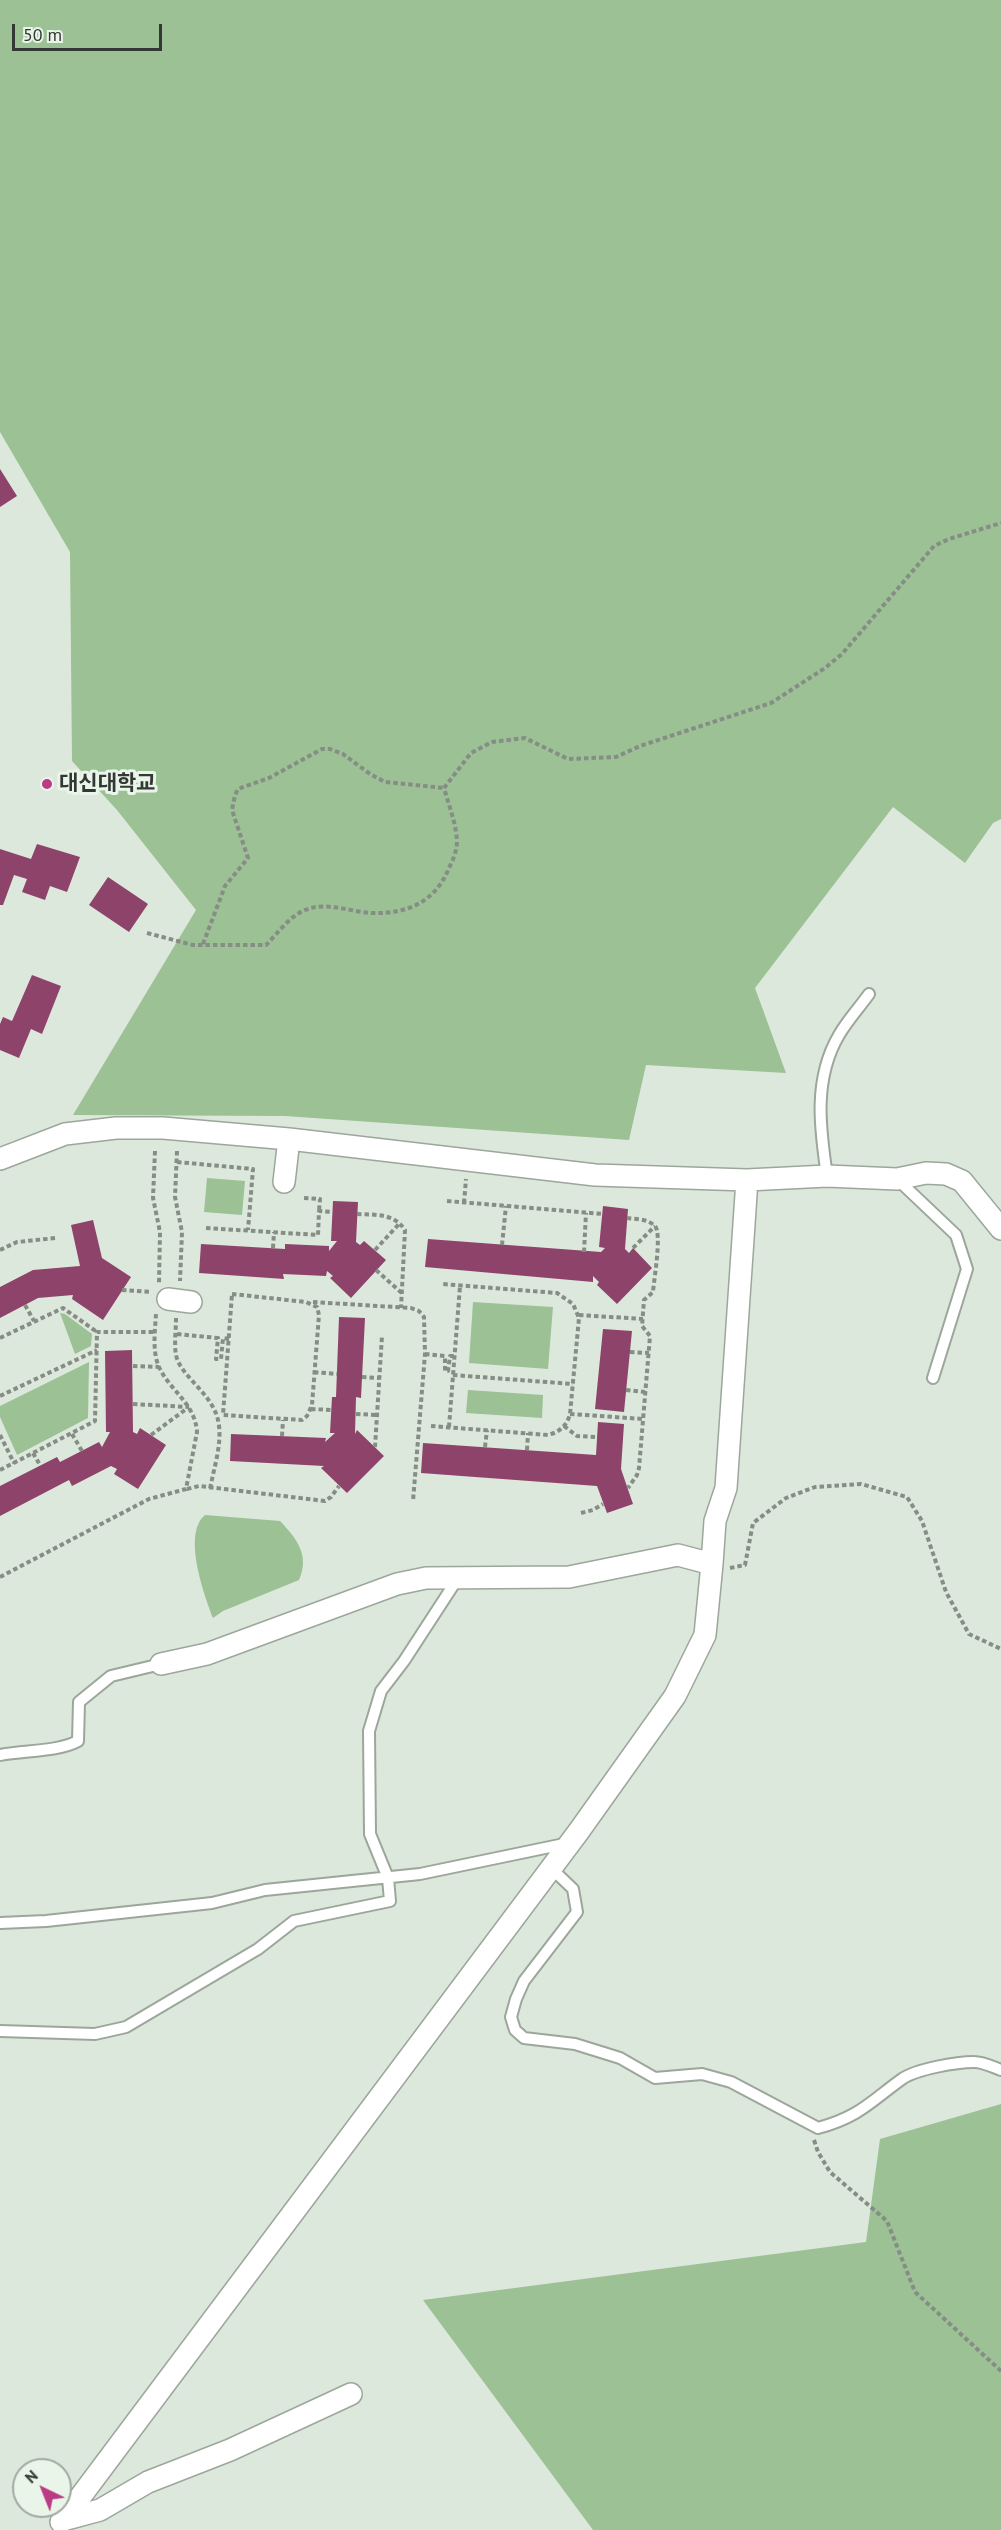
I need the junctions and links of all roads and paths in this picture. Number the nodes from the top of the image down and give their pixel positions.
1 (1001, 523) edge
2 (444, 788) junction
3 (147, 933) dead end
4 (203, 945) junction
5 (869, 994) dead end
6 (289, 1139) junction
7 (155, 1151) dead end
8 (0, 1159) edge
9 (177, 1162) dead end
10 (467, 1174) dead end
11 (827, 1176) junction
12 (897, 1179) junction
13 (747, 1180) junction
14 (284, 1182) dead end
15 (304, 1198) dead end
16 (447, 1201) dead end
17 (464, 1203) junction
18 (506, 1206) junction
19 (319, 1211) junction
20 (332, 1212) dead end
21 (586, 1213) junction
22 (357, 1214) dead end
23 (603, 1214) dead end
24 (627, 1218) dead end
25 (400, 1223) junction
26 (655, 1226) junction
27 (207, 1228) dead end
28 (1001, 1229) edge
29 (248, 1230) junction
30 (274, 1232) junction
31 (56, 1238) dead end
32 (502, 1245) dead end
33 (273, 1248) dead end
34 (633, 1248) dead end
35 (0, 1250) edge
36 (375, 1250) dead end
37 (584, 1252) dead end
38 (376, 1270) dead end
39 (442, 1284) dead end
40 (460, 1286) junction
41 (122, 1290) dead end
42 (403, 1294) junction
43 (191, 1302) dead end
44 (310, 1302) junction
45 (25, 1305) dead end
46 (162, 1305) joint
47 (401, 1308) junction
48 (579, 1315) junction
49 (643, 1319) junction
50 (33, 1321) junction
51 (98, 1332) junction
52 (156, 1332) junction
53 (177, 1334) dead end
54 (382, 1336) dead end
55 (0, 1338) edge
56 (229, 1339) junction
57 (97, 1350) junction
58 (630, 1352) dead end
59 (649, 1353) junction
60 (425, 1354) junction
61 (455, 1356) junction
62 (97, 1364) junction
63 (105, 1365) dead end
64 (133, 1366) dead end
65 (159, 1367) junction
66 (314, 1372) junction
67 (337, 1374) dead end
68 (453, 1375) junction
69 (362, 1377) dead end
70 (379, 1378) junction
71 (933, 1378) dead end
72 (573, 1384) junction
73 (626, 1390) dead end
74 (645, 1392) junction
75 (0, 1396) edge
76 (133, 1404) dead end
77 (189, 1407) junction
78 (311, 1409) junction
79 (331, 1410) dead end
80 (356, 1414) dead end
81 (570, 1414) junction
82 (377, 1415) junction
83 (283, 1419) junction
84 (643, 1419) junction
85 (431, 1426) dead end
86 (564, 1426) junction
87 (449, 1427) junction
88 (487, 1430) junction
89 (528, 1433) junction
90 (72, 1434) junction
91 (0, 1435) edge
92 (152, 1436) dead end
93 (282, 1436) dead end
94 (597, 1437) dead end
95 (485, 1447) dead end
96 (375, 1448) dead end
97 (527, 1450) dead end
98 (81, 1451) dead end
99 (33, 1453) junction
100 (14, 1463) junction
101 (40, 1466) dead end
102 (0, 1470) edge
103 (339, 1486) dead end
104 (628, 1488) dead end
105 (186, 1489) junction
106 (413, 1501) dead end
107 (603, 1504) dead end
108 (581, 1513) dead end
109 (711, 1568) junction
110 (0, 1577) edge
111 (458, 1578) junction
112 (1001, 1648) edge
113 (161, 1664) joint
114 (0, 1755) edge
115 (570, 1843) junction
116 (551, 1868) junction
117 (388, 1878) junction
118 (0, 1923) edge
119 (0, 2031) edge
120 (1001, 2070) edge
121 (810, 2124) junction
122 (1001, 2371) edge
123 (351, 2394) dead end
124 (59, 2525) edge

1 - 2 path
2 - 4 path
2 - 4 path
3 - 4 path
5 - 11 lane
6 - 8 street
6 - 13 street
6 - 14 street
7 - 41 path
9 - 29 path
10 - 17 path
11 - 12 street
11 - 13 street
12 - 28 street
12 - 71 lane
13 - 109 street
15 - 19 path
16 - 17 path
17 - 18 path
18 - 21 path
18 - 32 path
19 - 20 path
19 - 30 path
21 - 23 path
21 - 37 path
22 - 25 path
24 - 26 path
25 - 36 path
25 - 42 path
26 - 34 path
26 - 49 path
27 - 29 path
29 - 30 path
30 - 33 path
31 - 35 path
38 - 42 path
39 - 40 path
40 - 48 path
40 - 61 path
42 - 47 path
43 - 46 street
44 - 47 path
44 - 56 path
44 - 66 path
45 - 50 path
46 - 52 path
47 - 60 path
48 - 49 path
48 - 72 path
49 - 59 path
50 - 51 path
50 - 55 path
51 - 52 path
51 - 57 path
52 - 65 path
53 - 56 path
54 - 70 path
56 - 83 path
57 - 62 path
57 - 75 path
58 - 59 path
59 - 74 path
60 - 61 path
60 - 106 path
61 - 68 path
62 - 63 path
62 - 90 path
64 - 65 path
65 - 77 path
66 - 67 path
66 - 78 path
68 - 72 path
68 - 87 path
69 - 70 path
70 - 82 path
72 - 81 path
73 - 74 path
74 - 84 path
76 - 77 path
77 - 92 path
77 - 105 path
78 - 79 path
78 - 83 path
80 - 82 path
81 - 84 path
81 - 86 path
82 - 96 path
83 - 93 path
84 - 104 path
85 - 87 path
86 - 89 path
86 - 94 path
87 - 88 path
88 - 89 path
88 - 95 path
89 - 97 path
90 - 98 path
90 - 99 path
91 - 100 path
99 - 100 path
99 - 101 path
100 - 102 path
103 - 105 path
105 - 110 path
107 - 108 path
109 - 111 street
109 - 112 path
109 - 115 street
111 - 113 street
111 - 117 lane
113 - 114 lane
115 - 116 street
115 - 117 lane
116 - 121 lane
116 - 124 street
117 - 118 lane
117 - 119 lane
120 - 121 lane
121 - 122 path
123 - 124 street

